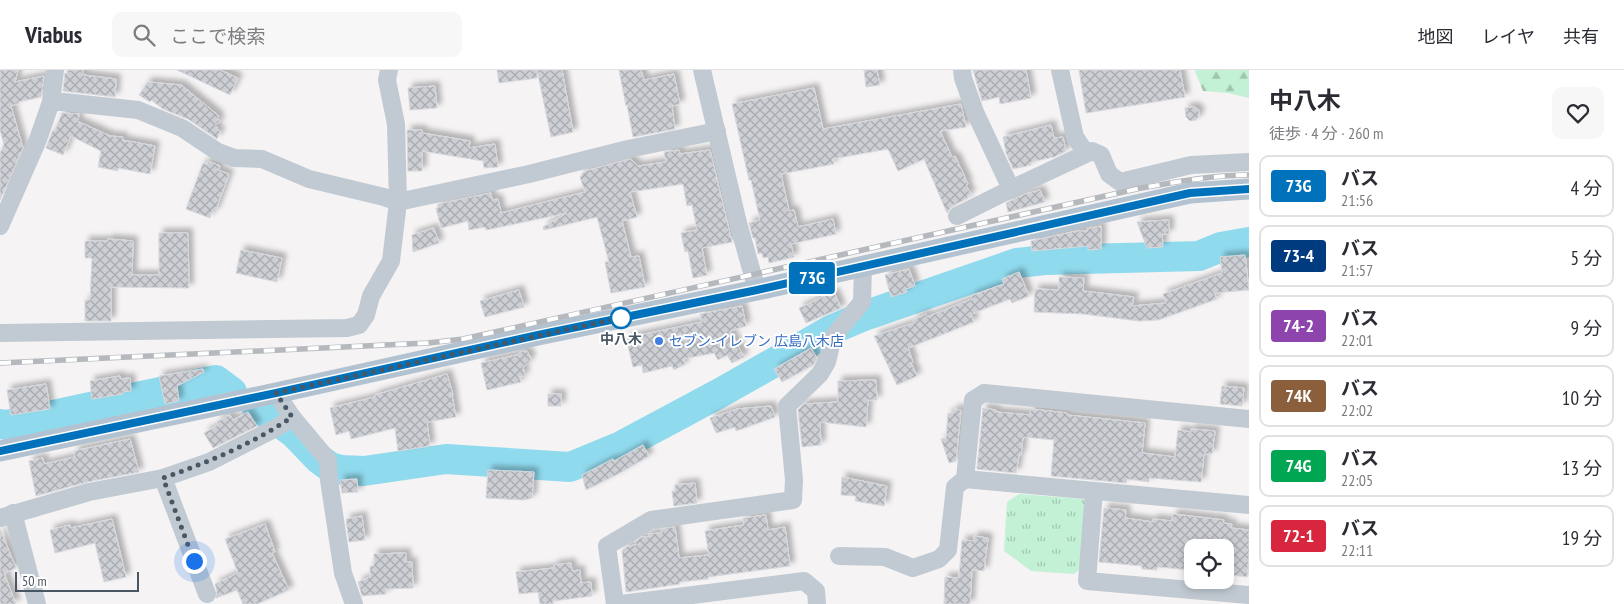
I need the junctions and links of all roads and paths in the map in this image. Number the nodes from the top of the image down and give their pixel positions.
1 (55, 70) edge
2 (389, 70) edge
3 (702, 70) edge
4 (962, 70) edge
5 (1060, 70) edge
6 (51, 102) junction
7 (716, 131) junction
8 (1086, 154) junction
9 (1249, 162) edge
10 (1010, 189) junction
11 (1249, 189) edge
12 (398, 202) junction
13 (957, 216) dead end
14 (0, 226) edge
15 (864, 266) junction
16 (757, 290) junction
17 (0, 333) edge
18 (276, 393) junction
19 (1249, 419) edge
20 (286, 421) junction
21 (0, 451) edge
22 (163, 478) junction
23 (965, 479) junction
24 (1094, 491) junction
25 (1249, 505) edge
26 (6, 515) edge
27 (839, 556) dead end
28 (207, 594) dead end
29 (1249, 595) edge
30 (37, 604) edge
31 (354, 604) edge
32 (615, 604) edge
33 (621, 604) edge
34 (817, 604) edge

1 - 6 street
2 - 12 street
3 - 7 street
4 - 10 street
5 - 8 street
6 - 12 street
6 - 14 street
7 - 12 street
7 - 16 street
8 - 9 street
8 - 10 street
10 - 13 street
11 - 15 main road
12 - 17 street
15 - 16 main road
15 - 32 street
16 - 18 main road
18 - 20 street
18 - 21 main road
19 - 23 street
20 - 22 street
20 - 31 street
22 - 26 street
22 - 28 street
23 - 24 street
23 - 27 street
24 - 25 street
24 - 29 street
26 - 30 street
33 - 34 street

